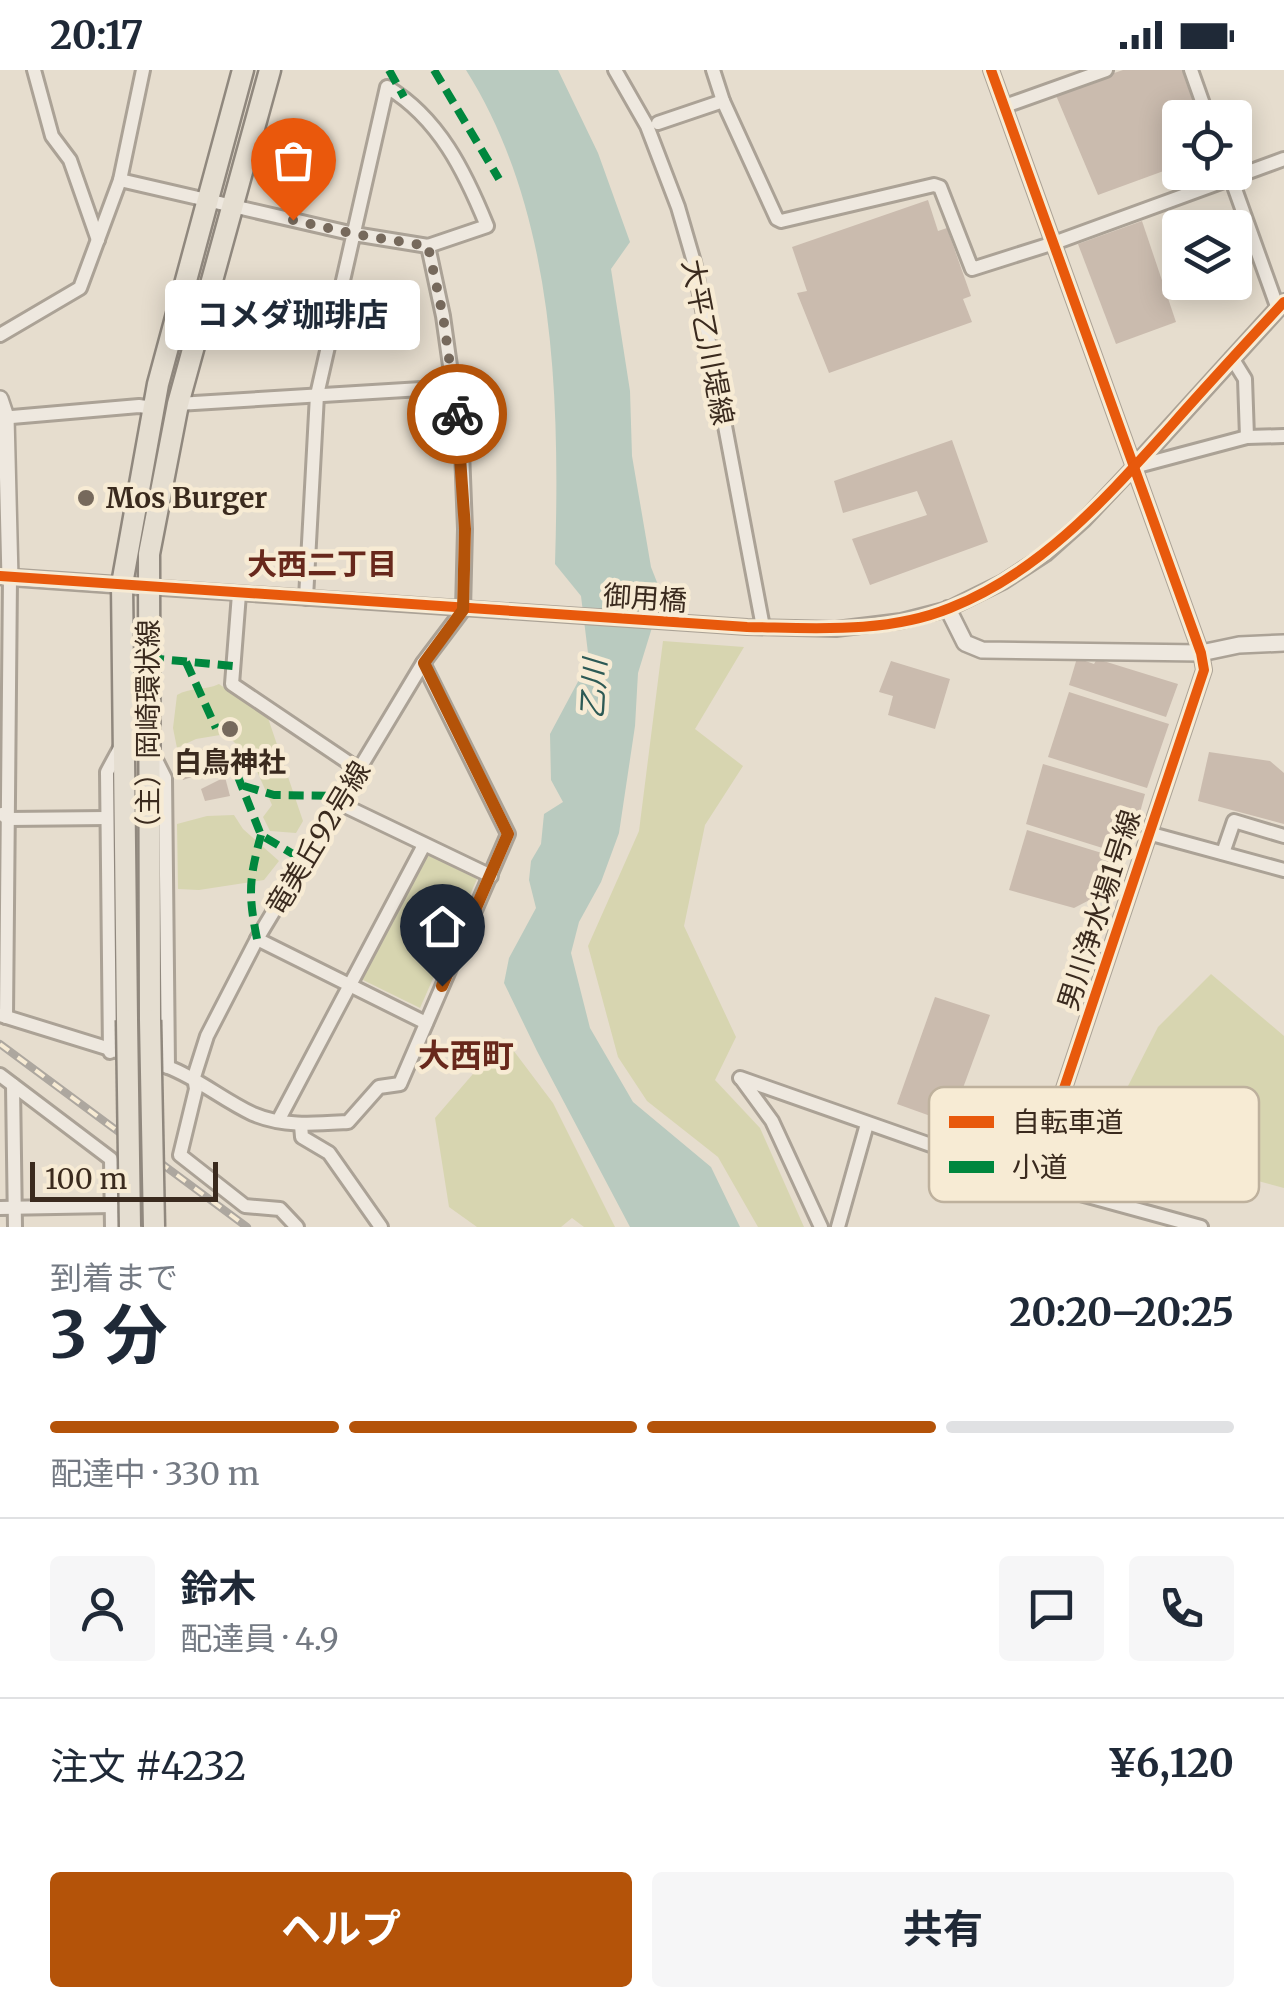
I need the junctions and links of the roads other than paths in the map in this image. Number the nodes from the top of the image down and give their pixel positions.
1 (34, 70) edge
2 (143, 70) edge
3 (243, 70) edge
4 (270, 70) edge
5 (615, 70) edge
6 (713, 70) edge
7 (991, 70) edge
8 (1106, 70) edge
9 (1190, 70) edge
10 (1201, 100) edge
11 (723, 101) junction
12 (1005, 106) junction
13 (658, 123) dead end
14 (1284, 158) edge
15 (1252, 169) edge
16 (120, 180) junction
17 (1193, 190) edge
18 (1235, 190) edge
19 (210, 202) junction
20 (232, 206) junction
21 (354, 234) junction
22 (98, 240) junction
23 (1054, 243) junction
24 (428, 246) junction
25 (1281, 306) edge
26 (0, 335) edge
27 (1232, 358) junction
28 (454, 387) junction
29 (317, 395) junction
30 (0, 399) edge
31 (178, 404) junction
32 (154, 408) junction
33 (3, 418) edge
34 (1284, 436) edge
35 (1246, 437) junction
36 (1134, 467) junction
37 (5, 577) edge
38 (122, 584) junction
39 (147, 588) junction
40 (239, 594) junction
41 (306, 598) junction
42 (948, 609) junction
43 (463, 610) junction
44 (762, 627) junction
45 (1284, 643) edge
46 (1201, 653) junction
47 (424, 663) junction
48 (4, 684) edge
49 (148, 742) junction
50 (122, 744) junction
51 (358, 769) junction
52 (342, 796) junction
53 (4, 816) edge
54 (107, 818) junction
55 (1148, 833) junction
56 (1284, 836) edge
57 (424, 845) junction
58 (1223, 854) junction
59 (1284, 870) edge
60 (491, 876) junction
61 (4, 920) edge
62 (256, 939) junction
63 (350, 985) junction
64 (3, 1016) edge
65 (426, 1022) junction
66 (110, 1052) junction
67 (168, 1067) junction
68 (0, 1076) edge
69 (194, 1077) junction
70 (13, 1085) junction
71 (1064, 1087) edge
72 (278, 1121) junction
73 (866, 1124) junction
74 (301, 1125) junction
75 (929, 1145) edge
76 (1112, 1202) edge
77 (112, 1206) junction
78 (7, 1208) edge
79 (15, 1227) edge
80 (112, 1227) edge
81 (130, 1227) edge
82 (154, 1227) edge
83 (297, 1227) edge
84 (381, 1227) edge
85 (821, 1227) edge
86 (838, 1227) edge
87 (1201, 1227) edge

1 - 22 street
2 - 16 street
3 - 19 main road, （主）岡崎環状線
4 - 20 main road, （主）岡崎環状線
5 - 44 street, 大平乙川堤線
6 - 11 street
7 - 12 street
8 - 12 street
9 - 10 street
11 - 13 street
11 - 23 street
12 - 23 street
14 - 15 street
16 - 19 street
16 - 22 street
17 - 23 street
18 - 25 street
19 - 20 street
19 - 32 main road, （主）岡崎環状線
20 - 21 street
20 - 31 main road, （主）岡崎環状線
21 - 24 street
21 - 24 street
21 - 29 street
22 - 26 street
23 - 36 street
24 - 28 street
25 - 27 street
27 - 35 street
27 - 36 street
28 - 29 street
28 - 43 street
29 - 31 street
29 - 41 street
30 - 33 street
31 - 39 main road, （主）岡崎環状線
32 - 33 street
32 - 38 main road, （主）岡崎環状線
33 - 37 street
34 - 35 street
35 - 36 street
36 - 42 street, 御用橋
36 - 46 street
37 - 38 street
37 - 48 street
38 - 39 street
38 - 50 main road, （主）岡崎環状線
39 - 40 street, 御用橋
39 - 49 main road, （主）岡崎環状線
40 - 41 street, 御用橋
40 - 51 street
41 - 43 street, 御用橋
42 - 44 street, 御用橋
42 - 46 street
43 - 44 street, 御用橋
43 - 47 street, 竜美丘92号線
45 - 46 street
46 - 55 street, 男川浄水場1号線
47 - 51 street, 竜美丘92号線
47 - 60 street
48 - 53 street
49 - 67 street
49 - 82 main road, （主）岡崎環状線, bridge
50 - 54 street
50 - 81 main road, （主）岡崎環状線, bridge
51 - 52 street, 竜美丘92号線
52 - 57 street
52 - 62 street, 竜美丘92号線
53 - 54 street
53 - 61 street
54 - 66 street
55 - 58 street
55 - 71 street, 男川浄水場1号線
56 - 58 street
57 - 60 street
57 - 63 street
58 - 59 street
60 - 65 street
61 - 64 street
62 - 63 street
62 - 69 street, 竜美丘92号線
63 - 65 street
63 - 72 street
64 - 66 street
65 - 74 street
66 - 67 street
67 - 69 street
68 - 70 street
69 - 72 street
69 - 83 street, 竜美丘92号線
70 - 77 street
70 - 78 street
72 - 74 street
73 - 75 street
73 - 85 street
73 - 86 street
74 - 84 street
76 - 87 street
77 - 78 street
77 - 80 street
78 - 79 street

